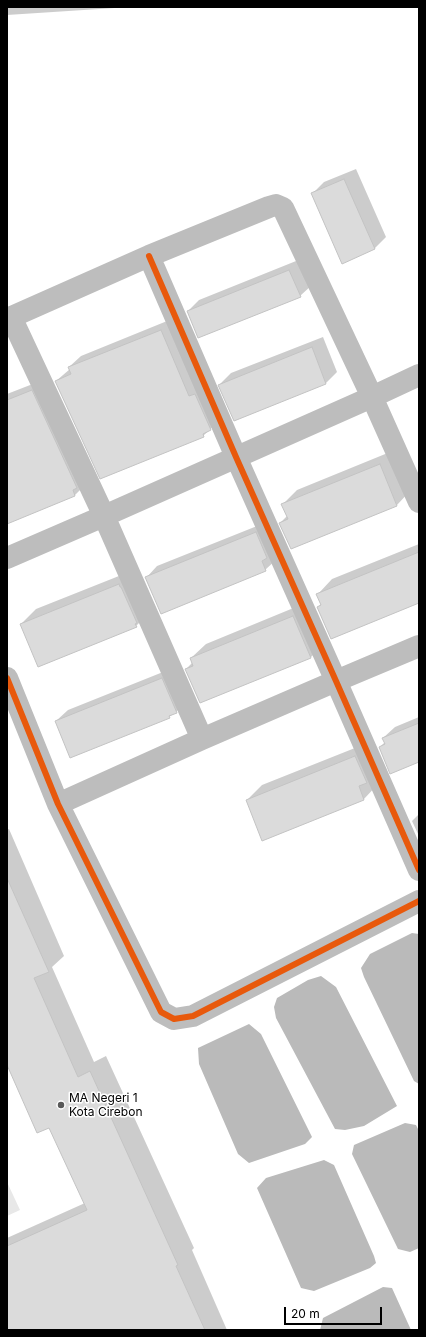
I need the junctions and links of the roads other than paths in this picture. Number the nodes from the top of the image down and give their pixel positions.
1 (149, 256) junction
2 (9, 318) edge
3 (419, 375) edge
4 (372, 397) junction
5 (236, 457) junction
6 (419, 502) edge
7 (104, 516) junction
8 (7, 558) edge
9 (419, 646) edge
10 (7, 678) edge
11 (336, 681) junction
12 (202, 739) junction
13 (58, 804) junction
14 (419, 870) edge
15 (419, 901) edge

1 - 2 street
1 - 4 street
1 - 5 street
2 - 7 street
3 - 4 street
4 - 5 street
4 - 6 street
5 - 7 street
5 - 11 street
7 - 8 street
7 - 12 street
9 - 11 street
10 - 13 street
11 - 12 street
11 - 14 street
12 - 13 street
13 - 15 street

